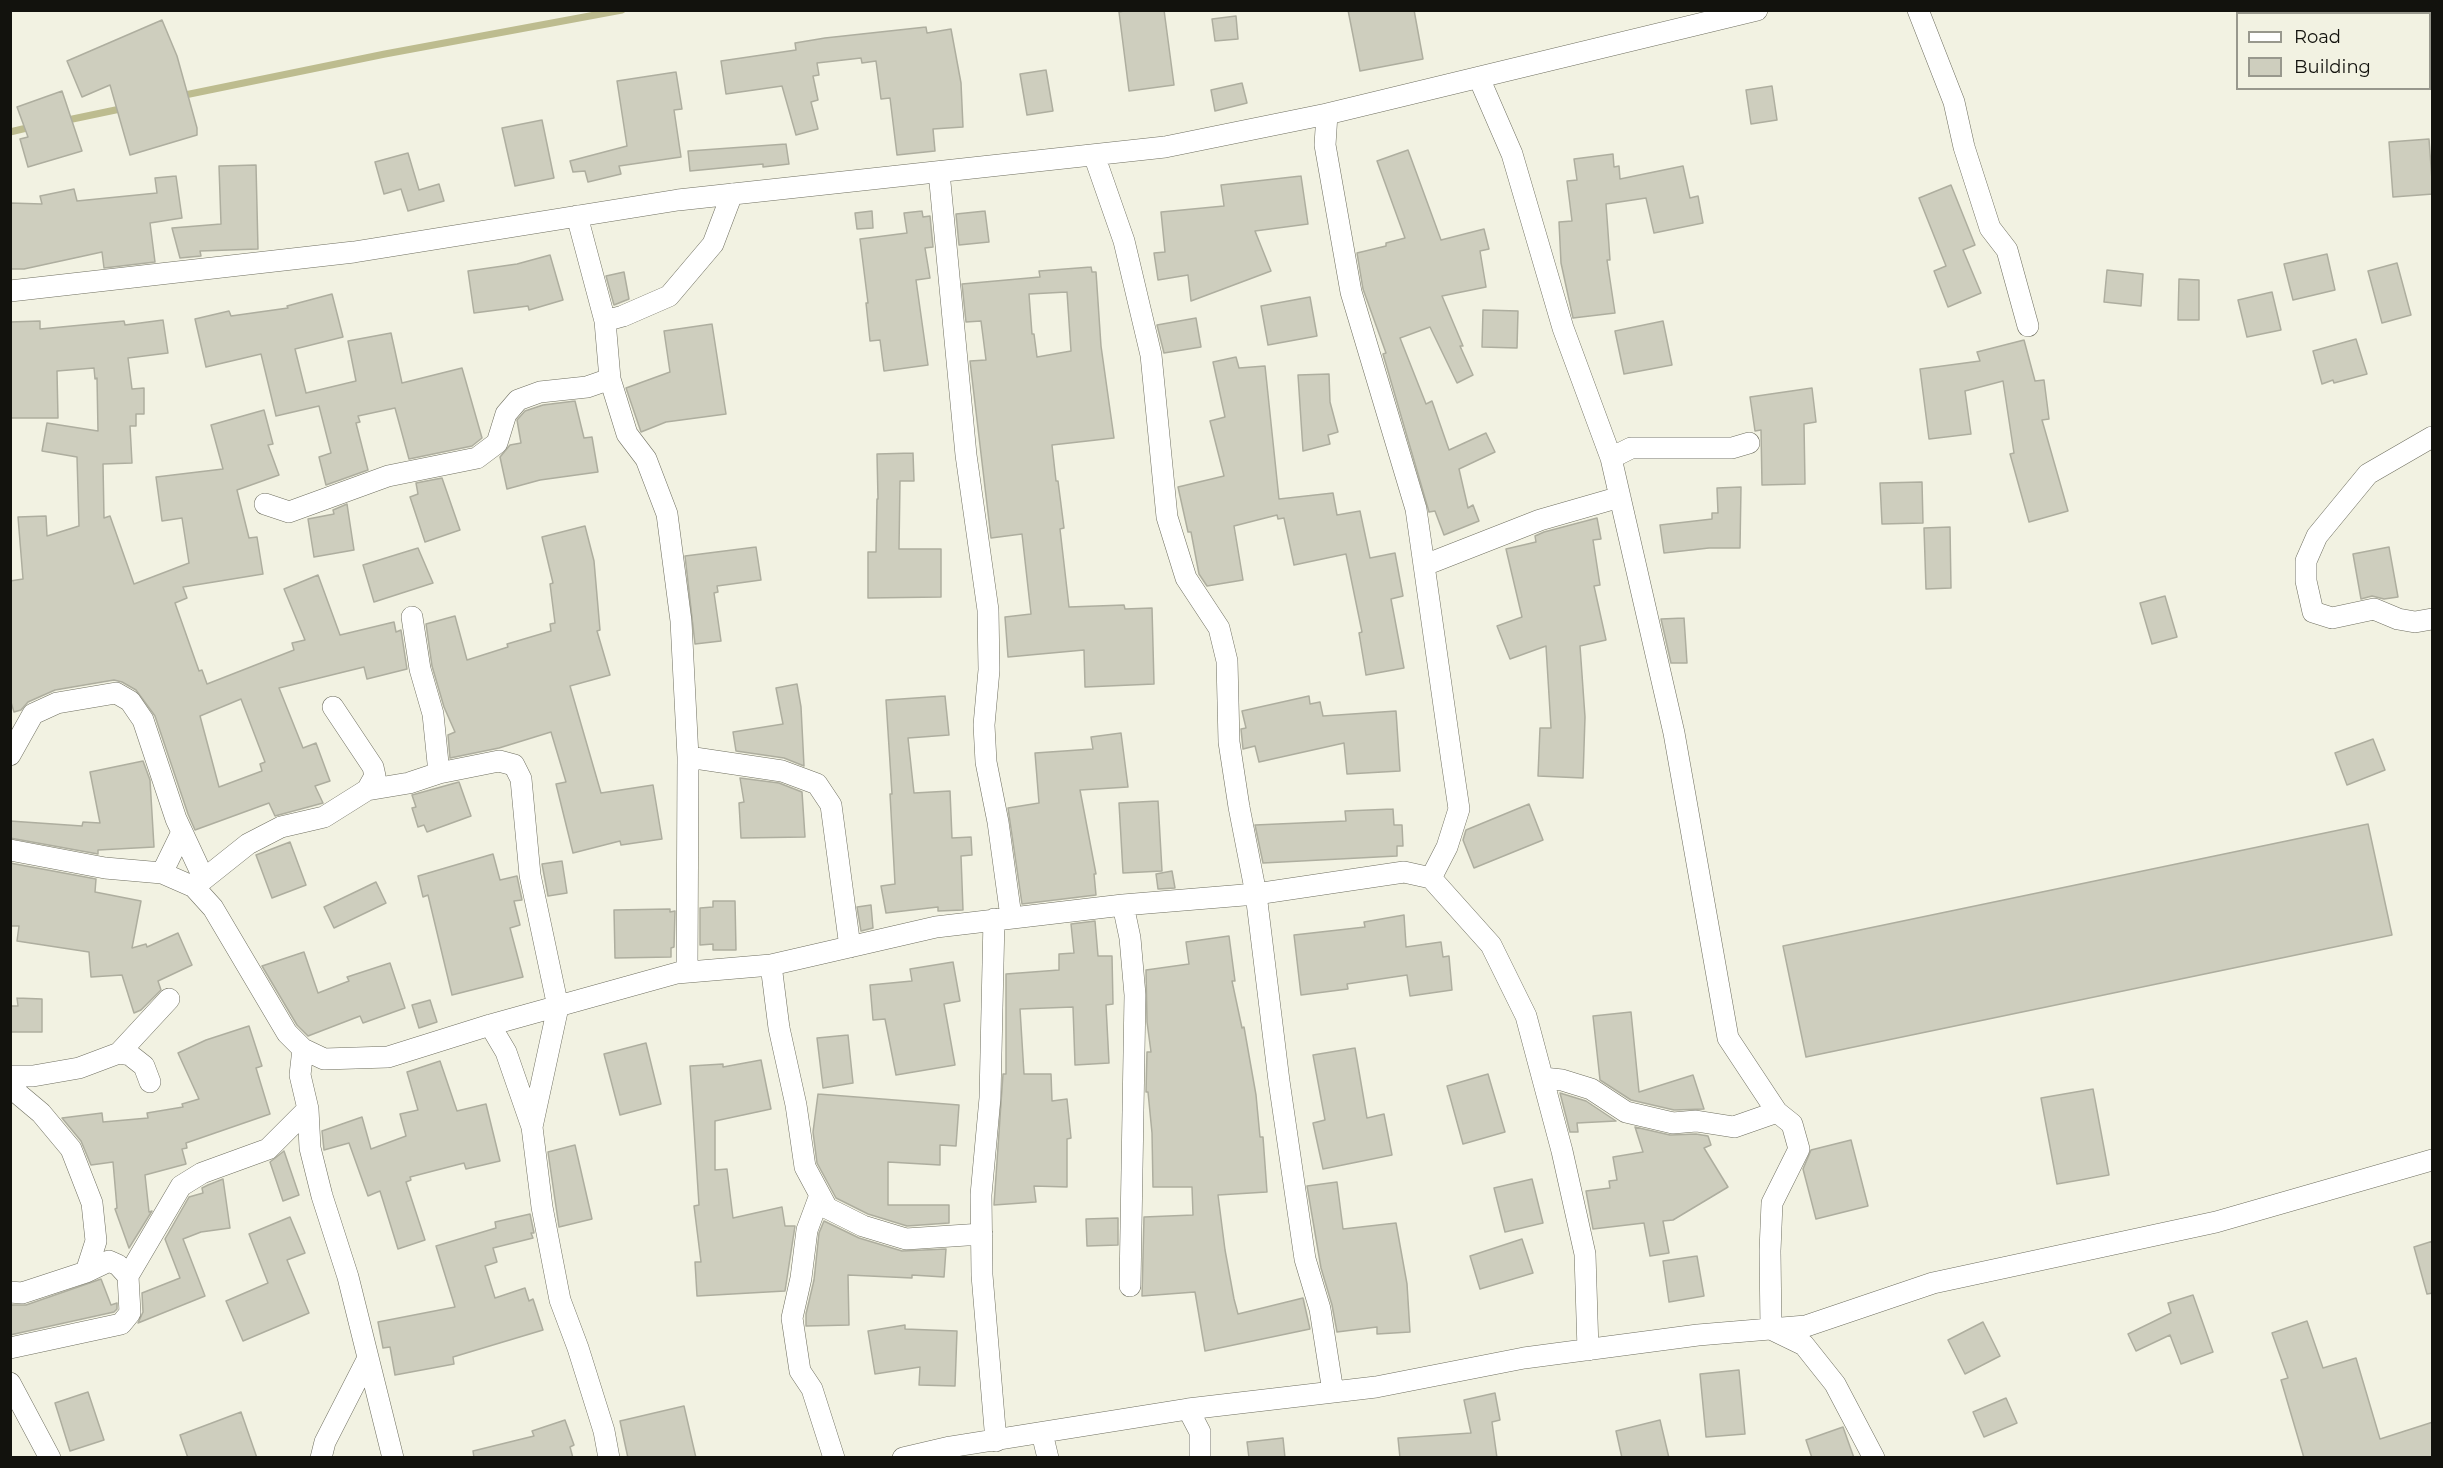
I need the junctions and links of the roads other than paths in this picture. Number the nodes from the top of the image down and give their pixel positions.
1 (1757, 10) edge
2 (1918, 10) edge
3 (1479, 78) junction
4 (1327, 114) junction
5 (1094, 155) junction
6 (939, 172) junction
7 (732, 194) junction
8 (577, 216) junction
9 (10, 291) edge
10 (605, 321) junction
11 (2028, 326) dead end
12 (610, 379) junction
13 (2433, 437) edge
14 (1749, 444) dead end
15 (1611, 458) junction
16 (1620, 497) junction
17 (265, 504) dead end
18 (1425, 565) junction
19 (412, 617) dead end
20 (2433, 620) edge
21 (333, 707) dead end
22 (10, 755) edge
23 (687, 757) junction
24 (439, 773) junction
25 (367, 790) junction
26 (182, 832) junction
27 (10, 850) edge
28 (162, 873) junction
29 (1431, 878) junction
30 (199, 883) junction
31 (1256, 894) junction
32 (1123, 905) junction
33 (1003, 918) junction
34 (850, 947) junction
35 (771, 965) junction
36 (687, 972) junction
37 (169, 999) dead end
38 (558, 1007) junction
39 (490, 1025) junction
40 (303, 1049) junction
41 (119, 1053) junction
42 (10, 1076) edge
43 (1543, 1078) junction
44 (150, 1082) dead end
45 (10, 1087) edge
46 (308, 1108) junction
47 (1777, 1112) junction
48 (532, 1127) junction
49 (2433, 1160) edge
50 (820, 1195) junction
51 (982, 1234) junction
52 (86, 1272) junction
53 (128, 1276) junction
54 (1130, 1286) dead end
55 (10, 1292) edge
56 (1771, 1329) junction
57 (12, 1343) edge
58 (1588, 1350) junction
59 (368, 1360) junction
60 (10, 1383) edge
61 (1333, 1392) junction
62 (1188, 1409) junction
63 (1042, 1433) junction
64 (996, 1441) junction
65 (950, 1452) edge
66 (50, 1458) edge
67 (321, 1458) edge
68 (393, 1458) edge
69 (609, 1458) edge
70 (834, 1458) edge
71 (903, 1458) edge
72 (1048, 1458) edge
73 (1200, 1458) edge
74 (1874, 1458) edge

1 - 3 street
2 - 11 street
3 - 4 street
3 - 15 street
4 - 5 street
4 - 18 street
5 - 6 street
5 - 31 street
6 - 7 street
6 - 33 street
7 - 8 street
7 - 10 street
8 - 9 street
8 - 10 street
10 - 12 street
12 - 17 street
12 - 23 street
13 - 20 street
14 - 15 street
15 - 16 street
16 - 18 street
16 - 47 street
18 - 29 street
19 - 24 street
21 - 25 street
22 - 26 street
23 - 34 street
23 - 36 street
24 - 25 street
24 - 38 street
25 - 30 street
26 - 28 street
26 - 30 street
27 - 28 street
28 - 30 street
29 - 31 street
29 - 43 street
30 - 40 street
31 - 32 street
31 - 61 street
32 - 33 street
32 - 54 street
33 - 34 street
33 - 51 street
34 - 35 street
35 - 36 street
35 - 50 street
36 - 38 street
37 - 41 street
38 - 39 street
38 - 48 street
39 - 40 street
39 - 48 street
40 - 46 street
41 - 42 street
41 - 44 street
43 - 47 street
43 - 58 street
45 - 52 street
46 - 53 street
46 - 59 street
47 - 56 street
48 - 69 street
49 - 56 street
50 - 51 street
50 - 70 street
51 - 64 street
52 - 53 street
52 - 55 street
53 - 57 street
56 - 58 street
56 - 74 street
58 - 61 street
59 - 67 street
59 - 68 street
60 - 66 street
61 - 62 street
62 - 63 street
62 - 73 street
63 - 64 street
63 - 72 street
64 - 65 street
65 - 71 street

